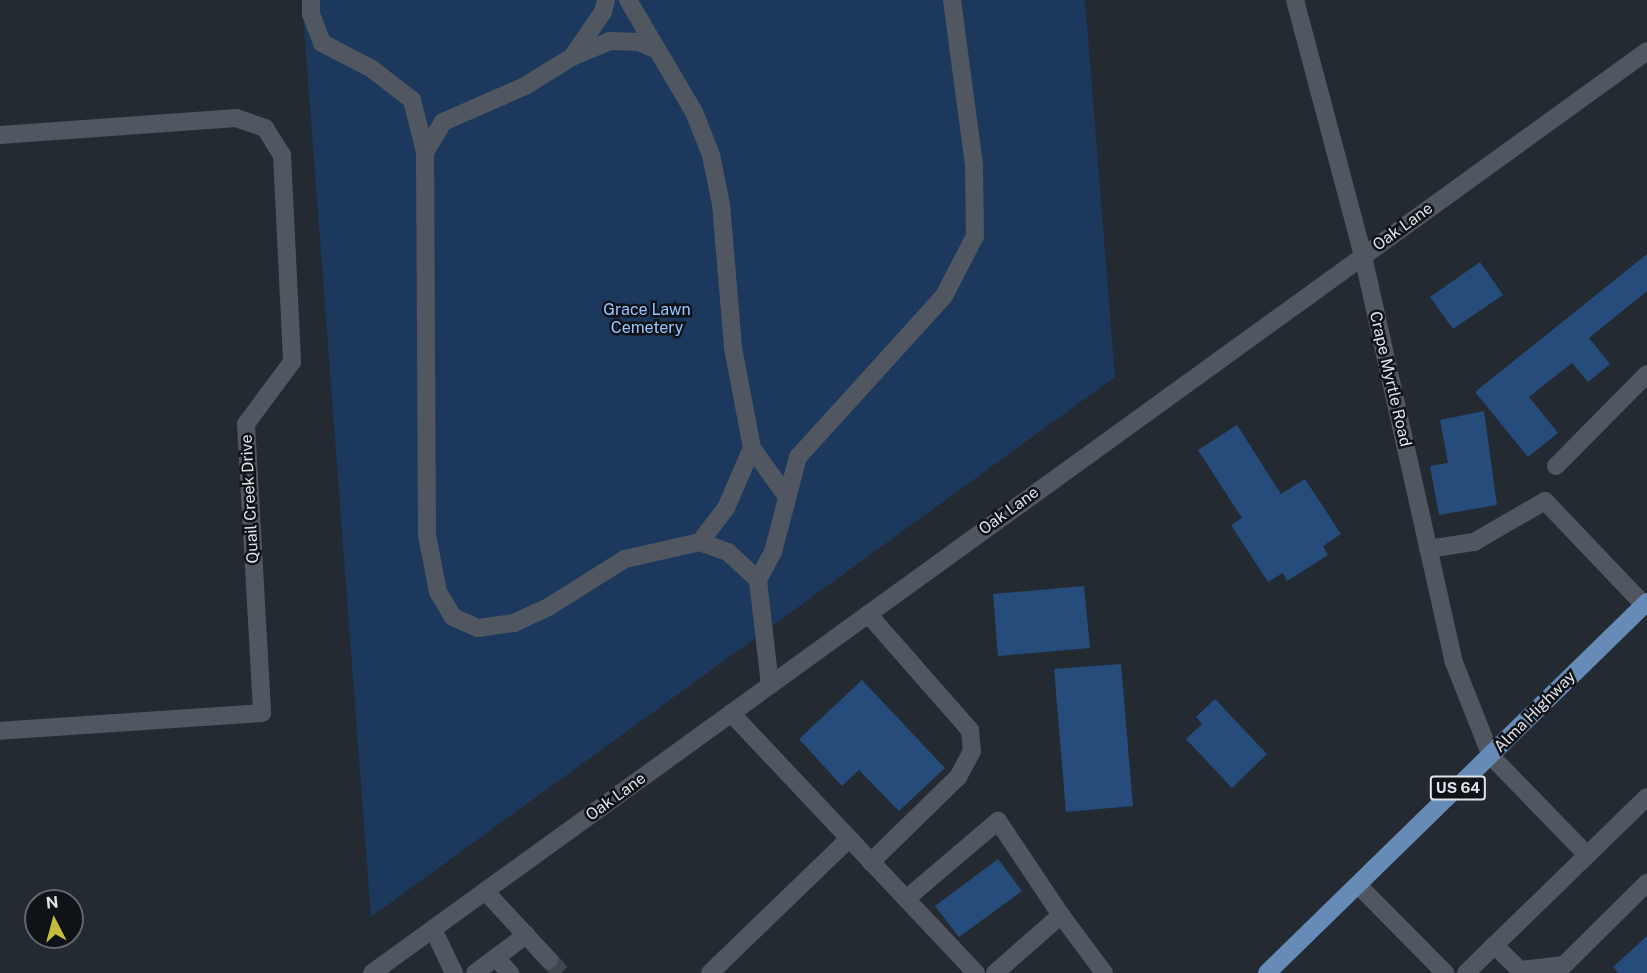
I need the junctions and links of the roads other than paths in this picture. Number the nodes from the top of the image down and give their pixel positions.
1 (311, 0) edge
2 (606, 0) edge
3 (628, 0) edge
4 (952, 0) edge
5 (1296, 0) edge
6 (657, 50) junction
7 (1647, 51) edge
8 (572, 57) junction
9 (0, 135) edge
10 (425, 152) junction
11 (1363, 256) junction
12 (1647, 374) edge
13 (752, 448) junction
14 (1556, 466) dead end
15 (787, 497) junction
16 (700, 542) junction
17 (1428, 549) junction
18 (758, 580) junction
19 (1645, 603) edge
20 (868, 614) junction
21 (770, 685) junction
22 (731, 713) junction
23 (0, 731) edge
24 (1491, 756) junction
25 (1647, 797) edge
26 (849, 839) junction
27 (1587, 855) junction
28 (871, 862) junction
29 (1647, 883) edge
30 (1358, 885) junction
31 (485, 891) junction
32 (906, 899) junction
33 (1061, 915) junction
34 (433, 929) junction
35 (525, 935) junction
36 (1494, 945) junction
37 (496, 958) junction
38 (549, 960) tunnel mouth
39 (1568, 969) edge
40 (1521, 972) edge
41 (372, 973) edge
42 (454, 973) edge
43 (475, 973) edge
44 (510, 973) edge
45 (710, 973) edge
46 (976, 973) edge
47 (995, 973) edge
48 (1104, 973) edge
49 (1268, 973) edge
50 (1445, 973) edge
51 (1466, 973) edge

1 - 10 street
2 - 8 street
3 - 6 street
4 - 15 street
5 - 11 street, Crape Myrtle Road
6 - 8 street
6 - 13 street
7 - 11 street, Oak Lane
8 - 10 street
9 - 23 street, Quail Creek Drive
10 - 16 street
11 - 17 street, Crape Myrtle Road
11 - 20 street, Oak Lane
12 - 14 street
13 - 15 street
13 - 16 street
15 - 18 street
16 - 18 street
17 - 19 street
17 - 24 street, Crape Myrtle Road
18 - 21 street
19 - 24 main road, Alma Highway / US 64
20 - 21 street, Oak Lane
20 - 28 street
21 - 22 street, Oak Lane
22 - 26 street
22 - 31 street, Oak Lane
24 - 27 street
24 - 30 main road, Alma Highway / US 64
25 - 27 street
26 - 28 street
26 - 45 street
27 - 36 street
28 - 32 street
29 - 39 street
30 - 49 main road, Alma Highway / US 64
30 - 50 street
31 - 34 street, Oak Lane
31 - 35 street
32 - 33 street
32 - 46 street
33 - 47 street
33 - 48 street
34 - 41 street, Oak Lane
34 - 42 street
35 - 37 street
35 - 38 street
36 - 40 street
36 - 51 street
37 - 43 street
37 - 44 street
39 - 40 street

